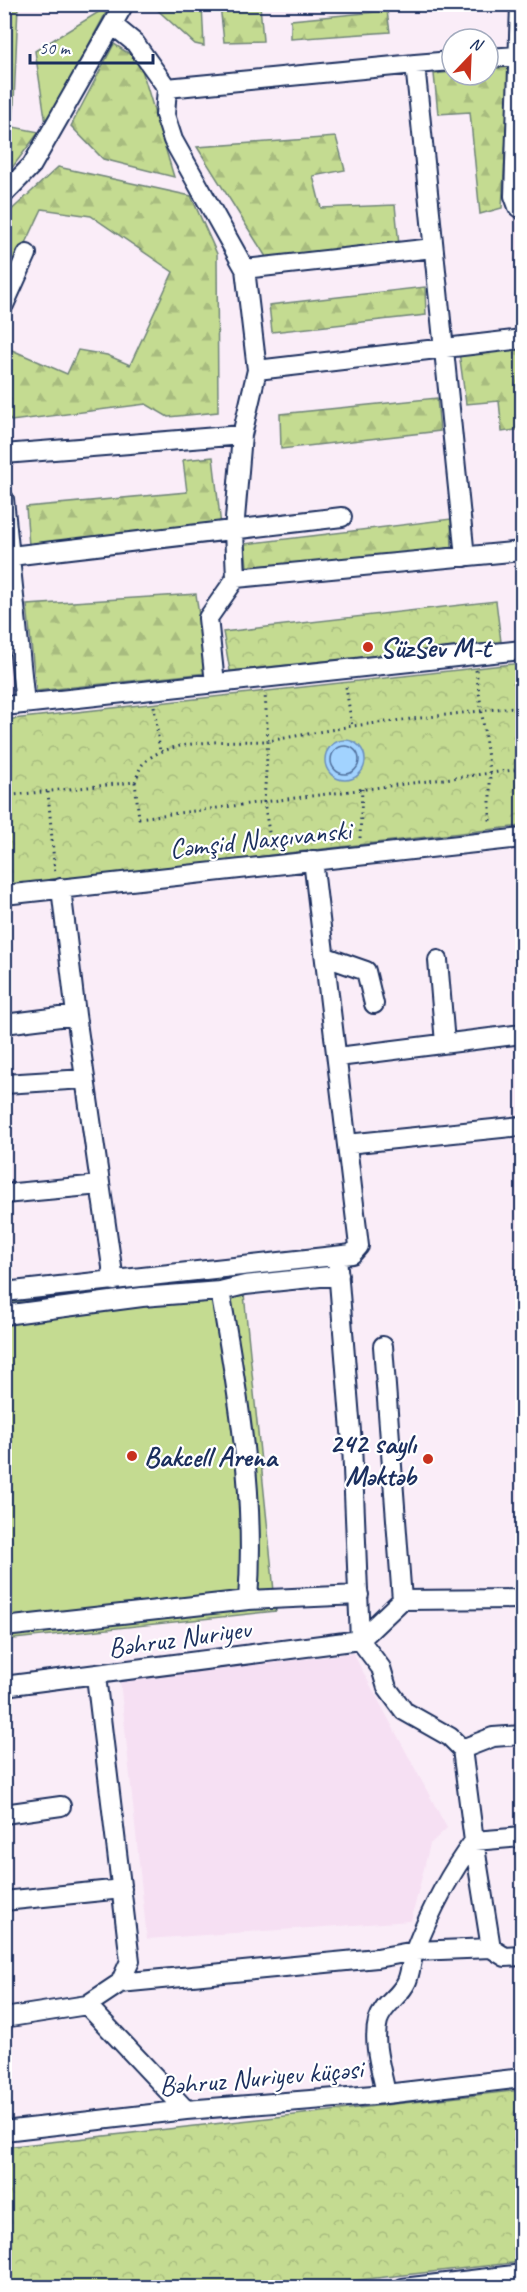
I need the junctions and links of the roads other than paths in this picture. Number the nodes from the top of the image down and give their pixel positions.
1 (124, 4) edge
2 (520, 4) edge
3 (113, 25) junction
4 (519, 56) junction
5 (500, 57) edge
6 (440, 62) edge
7 (415, 64) junction
8 (167, 88) junction
9 (519, 156) edge
10 (4, 194) edge
11 (522, 210) edge
12 (433, 248) junction
13 (27, 254) dead end
14 (245, 269) junction
15 (4, 305) edge
16 (522, 339) edge
17 (443, 346) junction
18 (257, 370) junction
19 (242, 435) junction
20 (4, 454) edge
21 (4, 499) edge
22 (342, 517) dead end
23 (234, 531) junction
24 (522, 551) edge
25 (11, 556) junction
26 (465, 557) junction
27 (236, 578) junction
28 (10, 611) edge
29 (522, 650) edge
30 (215, 683) junction
31 (25, 704) junction
32 (4, 706) edge
33 (522, 838) edge
34 (313, 860) junction
35 (59, 888) junction
36 (4, 895) edge
37 (326, 957) junction
38 (438, 960) dead end
39 (374, 1004) dead end
40 (76, 1015) junction
41 (4, 1024) edge
42 (522, 1034) edge
43 (445, 1043) junction
44 (338, 1057) junction
45 (85, 1079) junction
46 (4, 1084) edge
47 (522, 1126) edge
48 (347, 1144) junction
49 (100, 1185) junction
50 (4, 1194) edge
51 (337, 1256) junction
52 (339, 1275) junction
53 (114, 1281) junction
54 (220, 1291) junction
55 (4, 1292) edge
56 (4, 1315) edge
57 (383, 1346) dead end
58 (359, 1595) junction
59 (522, 1599) edge
60 (248, 1600) junction
61 (402, 1600) junction
62 (4, 1627) edge
63 (360, 1640) junction
64 (96, 1676) junction
65 (4, 1686) edge
66 (522, 1735) edge
67 (462, 1749) junction
68 (61, 1806) dead end
69 (4, 1814) edge
70 (522, 1837) edge
71 (474, 1841) junction
72 (122, 1889) junction
73 (4, 1901) edge
74 (491, 1948) junction
75 (415, 1951) junction
76 (522, 1956) edge
77 (120, 1983) junction
78 (87, 2005) junction
79 (4, 2018) edge
80 (522, 2078) edge
81 (386, 2094) junction
82 (186, 2110) junction
83 (4, 2132) edge
84 (522, 2274) edge
85 (403, 2288) edge

1 - 3 street
2 - 4 street
3 - 8 street
3 - 10 street
4 - 5 street
4 - 9 street
6 - 7 street
7 - 8 street
7 - 12 street
8 - 14 street
9 - 11 street
12 - 14 street
12 - 17 street
13 - 15 street
14 - 18 street
16 - 17 street
17 - 18 street
17 - 26 street
18 - 19 street
19 - 20 street
19 - 23 street
21 - 25 street
22 - 23 street
23 - 25 street
23 - 27 street
24 - 26 street
25 - 28 street
26 - 27 street
27 - 30 street
28 - 31 street
29 - 30 street
30 - 31 street
31 - 32 street
33 - 34 street, Cəmşid Naxçıvanski
34 - 35 street, Cəmşid Naxçıvanski
34 - 37 street
35 - 36 street, Cəmşid Naxçıvanski
35 - 40 street
37 - 39 street
37 - 44 street
38 - 43 street
40 - 41 street
40 - 45 street
42 - 43 street
43 - 44 street
44 - 48 street
45 - 46 street
45 - 49 street
47 - 48 street
48 - 51 street
49 - 50 street
49 - 53 street
51 - 52 street
51 - 53 street
52 - 54 street
52 - 58 street
53 - 55 street
54 - 56 street
54 - 60 street
57 - 61 street
58 - 60 street
58 - 63 street
59 - 61 street
60 - 62 street
61 - 63 street
63 - 64 street, Bəhruz Nuriyev
63 - 67 street
64 - 65 street, Bəhruz Nuriyev
64 - 72 street
66 - 67 street
67 - 71 street
68 - 69 street
70 - 71 street
71 - 74 street
71 - 75 street
72 - 73 street
72 - 77 street
74 - 75 street
74 - 76 street
75 - 77 street
75 - 81 street
77 - 78 street
78 - 79 street
78 - 82 street
80 - 81 street, Bəhruz Nuriyev küçəsi
81 - 82 street, Bəhruz Nuriyev küçəsi
82 - 83 street, Bəhruz Nuriyev küçəsi
84 - 85 street

